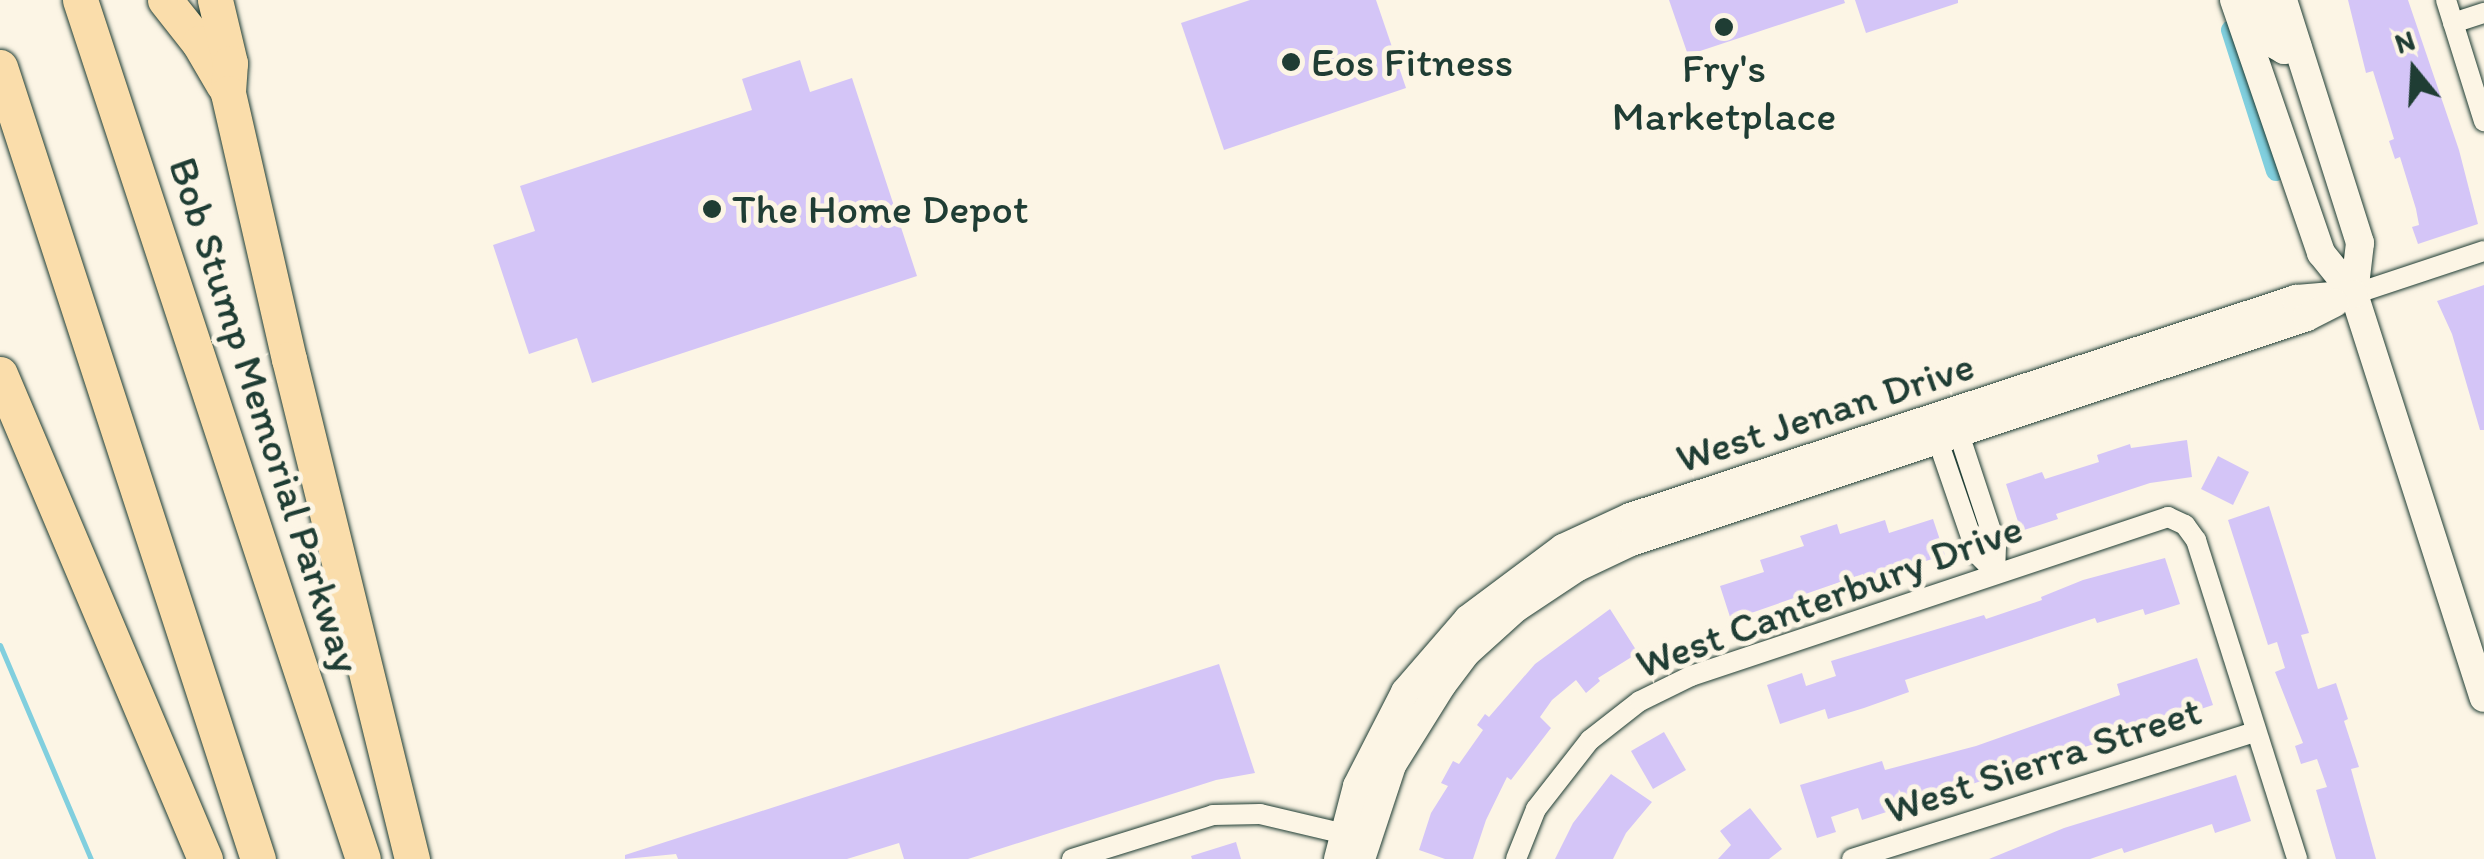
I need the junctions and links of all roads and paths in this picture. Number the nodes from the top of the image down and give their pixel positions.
1 (80, 0) edge
2 (165, 0) edge
3 (215, 0) edge
4 (2234, 0) edge
5 (2262, 0) edge
6 (2283, 0) edge
7 (2446, 0) edge
8 (2484, 13) edge
9 (2453, 23) junction
10 (2298, 48) junction
11 (0, 67) edge
12 (228, 93) junction
13 (2484, 122) edge
14 (2484, 251) edge
15 (2354, 294) junction
16 (0, 374) edge
17 (1946, 430) junction
18 (1995, 572) junction
19 (2484, 698) edge
20 (2256, 732) junction
21 (1352, 848) edge
22 (1100, 855) edge
23 (205, 859) edge
24 (258, 859) edge
25 (363, 859) edge
26 (412, 859) edge
27 (1072, 859) edge
28 (1516, 859) edge
29 (1852, 859) edge
30 (2297, 859) edge

1 - 25 highway, Bob Stump Memorial Parkway
2 - 12 highway
3 - 12 highway
4 - 15 street
5 - 10 street
6 - 10 street
7 - 9 street
8 - 9 street
9 - 13 street
10 - 15 street
11 - 24 highway
12 - 26 highway
14 - 15 street, West Jenan Drive
15 - 17 street, West Jenan Drive
15 - 19 street
16 - 23 highway
17 - 18 street
17 - 21 street, West Jenan Drive
18 - 20 street, West Canterbury Drive
18 - 28 street, West Canterbury Drive
20 - 29 street, West Sierra Street
20 - 30 street
21 - 22 street
22 - 27 street

